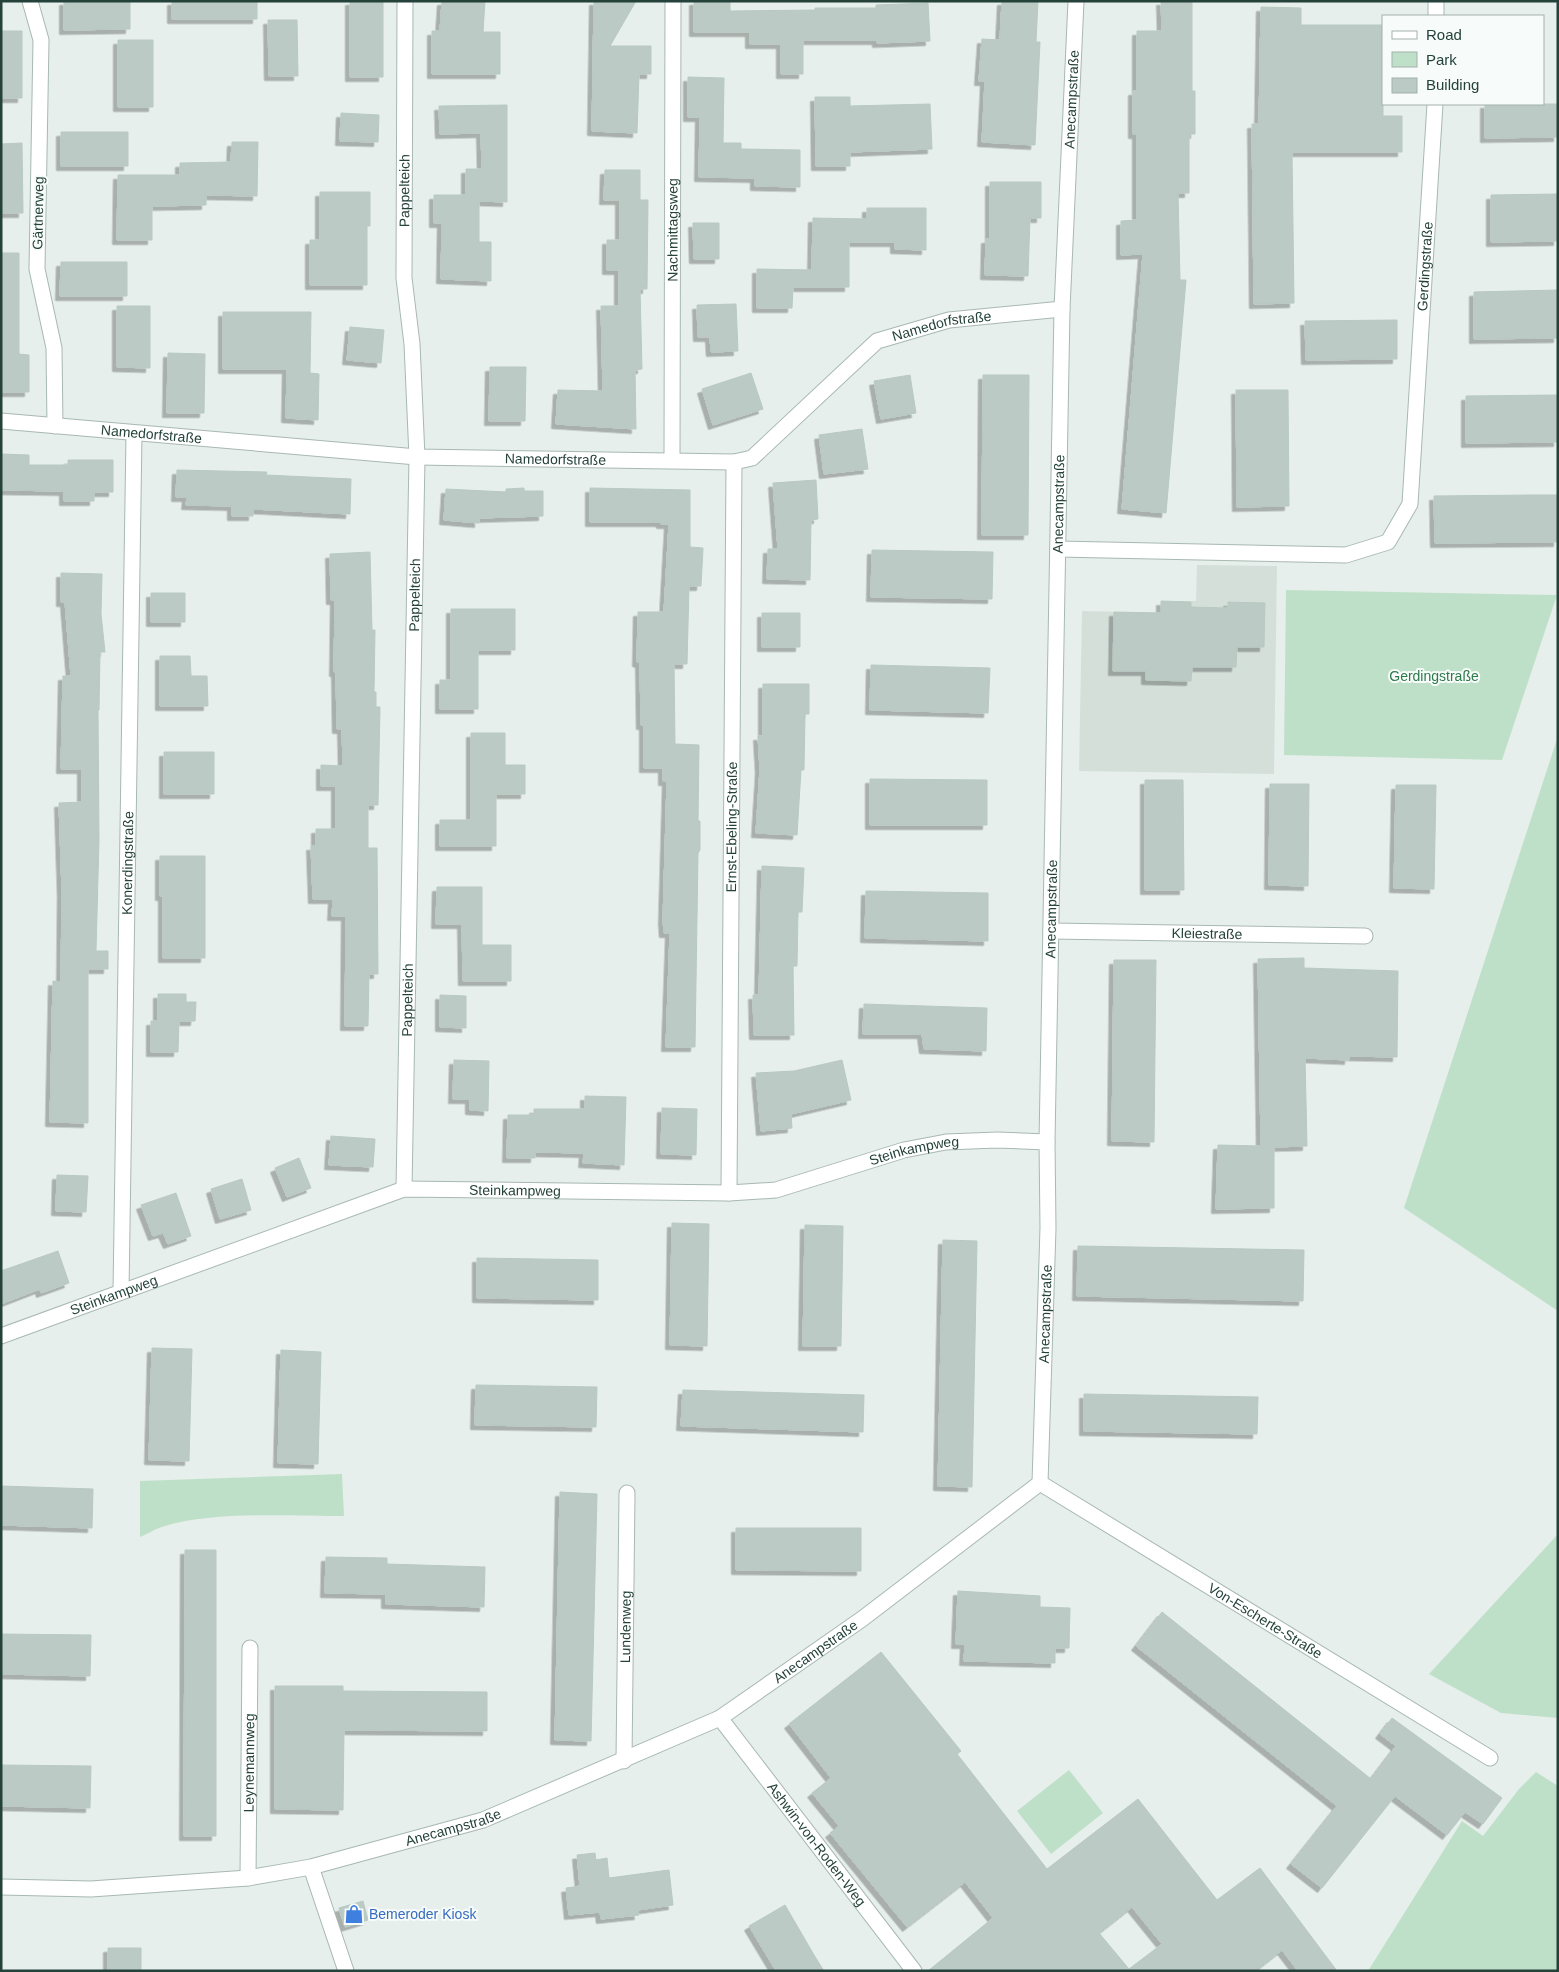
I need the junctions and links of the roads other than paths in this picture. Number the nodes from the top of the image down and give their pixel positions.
1 (30, 1) edge
2 (405, 1) edge
3 (673, 1) edge
4 (1076, 1) edge
5 (1436, 1) edge
6 (1436, 15) edge
7 (1435, 105) edge
8 (1062, 308) junction
9 (1, 421) edge
10 (55, 426) junction
11 (134, 434) junction
12 (417, 457) junction
13 (672, 460) junction
14 (734, 462) junction
15 (1058, 548) junction
16 (1051, 930) junction
17 (1365, 936) dead end
18 (1047, 1142) junction
19 (404, 1189) junction
20 (729, 1193) junction
21 (121, 1292) junction
22 (1, 1336) edge
23 (1040, 1483) junction
24 (627, 1493) dead end
25 (250, 1648) dead end
26 (720, 1718) junction
27 (1490, 1758) dead end
28 (624, 1761) junction
29 (311, 1867) junction
30 (248, 1878) junction
31 (1, 1888) edge
32 (346, 1971) edge
33 (914, 1971) edge

1 - 10 street, Gärtnerweg
2 - 12 street, Pappelteich
3 - 13 street, Nachmittagsweg
4 - 8 street, Anecampstraße
5 - 6 street
7 - 15 street, Gerdingstraße
8 - 14 street, Namedorfstraße
8 - 15 street, Anecampstraße
9 - 10 street, Namedorfstraße
10 - 11 street, Namedorfstraße
11 - 12 street, Namedorfstraße
11 - 21 street, Konerdingstraße
12 - 13 street, Namedorfstraße
12 - 19 street, Pappelteich
13 - 14 street, Namedorfstraße
14 - 20 street, Ernst-Ebeling-Straße
15 - 16 street, Anecampstraße
16 - 17 street, Kleiestraße
16 - 18 street, Anecampstraße
18 - 20 street, Steinkampweg
18 - 23 street, Anecampstraße
19 - 20 street, Steinkampweg
19 - 21 street, Steinkampweg
21 - 22 street, Steinkampweg
23 - 26 street, Anecampstraße
23 - 27 street, Von-Escherte-Straße
24 - 28 street, Lundenweg
25 - 30 street, Leynemannweg
26 - 28 street, Anecampstraße
26 - 33 street, Ashwin-von-Roden-Weg
28 - 29 street, Anecampstraße
29 - 30 street, Anecampstraße
29 - 32 street
30 - 31 street, Anecampstraße

